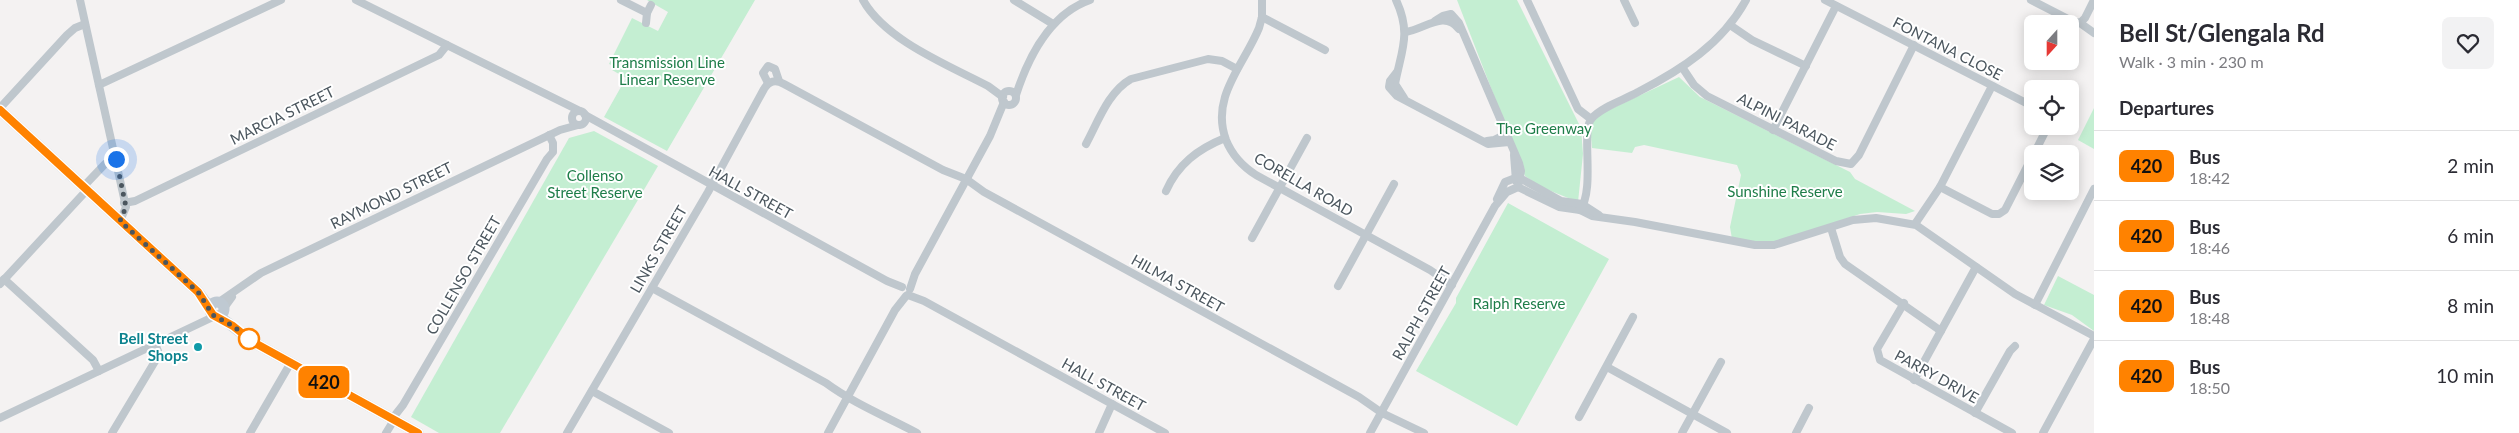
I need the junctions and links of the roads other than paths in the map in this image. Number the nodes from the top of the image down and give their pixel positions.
1 (80, 0) edge
2 (281, 0) edge
3 (356, 0) edge
4 (622, 0) edge
5 (863, 0) edge
6 (1014, 0) edge
7 (1090, 0) edge
8 (1262, 0) edge
9 (1396, 0) edge
10 (1527, 0) edge
11 (1624, 0) edge
12 (1746, 0) edge
13 (1825, 0) edge
14 (2030, 0) edge
15 (2094, 0) edge
16 (651, 5) dead end
17 (1836, 6) junction
18 (646, 13) junction
19 (1262, 17) junction
20 (2080, 22) junction
21 (646, 23) dead end
22 (1635, 23) dead end
23 (85, 24) junction
24 (1053, 24) junction
25 (1730, 25) junction
26 (1405, 28) junction
27 (2094, 33) edge
28 (447, 45) junction
29 (1914, 45) junction
30 (1325, 50) dead end
31 (1806, 66) junction
32 (1682, 68) junction
33 (1237, 69) junction
34 (774, 82) joint
35 (99, 85) junction
36 (1992, 86) junction
37 (1007, 97) junction
38 (2024, 102) edge
39 (0, 109) edge
40 (1588, 116) junction
41 (578, 118) junction
42 (1773, 130) junction
43 (547, 136) junction
44 (1225, 138) junction
45 (1307, 138) dead end
46 (1508, 138) junction
47 (1086, 144) dead end
48 (116, 159) junction
49 (2024, 173) edge
50 (1518, 178) junction
51 (965, 182) junction
52 (1394, 184) dead end
53 (711, 186) junction
54 (1518, 187) junction
55 (1940, 187) junction
56 (85, 188) junction
57 (1280, 188) junction
58 (2094, 189) edge
59 (1166, 191) dead end
60 (124, 202) junction
61 (1495, 206) junction
62 (1581, 206) junction
63 (116, 218) junction
64 (1915, 224) junction
65 (1830, 228) junction
66 (1366, 235) junction
67 (1252, 238) dead end
68 (1976, 267) junction
69 (2, 281) edge
70 (1453, 282) junction
71 (1338, 286) dead end
72 (652, 288) junction
73 (905, 291) junction
74 (1904, 303) junction
75 (2035, 305) junction
76 (217, 309) junction
77 (1633, 316) dead end
78 (1941, 330) junction
79 (2094, 338) edge
80 (151, 345) junction
81 (2015, 346) dead end
82 (1721, 362) dead end
83 (290, 364) junction
84 (1606, 367) junction
85 (99, 371) junction
86 (1914, 380) junction
87 (592, 391) junction
88 (848, 395) junction
89 (1114, 405) junction
90 (1810, 408) dead end
91 (1383, 410) junction
92 (1975, 413) junction
93 (1693, 414) junction
94 (1579, 417) dead end
95 (0, 418) edge
96 (394, 420) junction
97 (112, 433) edge
98 (250, 433) edge
99 (386, 433) edge
100 (418, 433) edge
101 (567, 433) edge
102 (668, 433) edge
103 (828, 433) edge
104 (917, 433) edge
105 (1099, 433) edge
106 (1165, 433) edge
107 (1370, 433) edge
108 (1424, 433) edge
109 (1682, 433) edge
110 (1727, 433) edge
111 (1796, 433) edge
112 (2012, 433) edge
113 (2043, 433) edge

1 - 23 street
2 - 35 street
3 - 28 street
4 - 18 street
5 - 37 street
6 - 24 street
7 - 24 street
8 - 19 street, CORELLA ROAD
9 - 26 street
10 - 40 street
11 - 22 street
12 - 25 street
13 - 17 street, FONTANA CLOSE
14 - 20 street
15 - 20 street
16 - 18 street
17 - 29 street, FONTANA CLOSE
17 - 31 street
18 - 21 street
19 - 30 street
19 - 33 street, CORELLA ROAD
20 - 27 street
23 - 35 street
23 - 39 street
24 - 37 street
25 - 31 street
25 - 32 street
26 - 46 street
26 - 46 street
28 - 41 street
28 - 60 street, MARCIA STREET
29 - 36 street, FONTANA CLOSE
29 - 42 street, ALPINI PARADE
31 - 42 street
32 - 40 street
32 - 42 street, ALPINI PARADE
33 - 44 street, CORELLA ROAD
33 - 47 street
34 - 51 street, HILMA STREET
34 - 53 street, LINKS STREET
35 - 48 street
36 - 38 street, FONTANA CLOSE
36 - 55 street
37 - 51 street
39 - 56 street
40 - 62 street
41 - 43 street, RAYMOND STREET
41 - 53 street, HALL STREET
43 - 76 street, RAYMOND STREET
43 - 96 street, COLLENSO STREET
44 - 57 street, CORELLA ROAD
44 - 59 street
45 - 57 street
46 - 50 street
48 - 56 street
48 - 60 street
49 - 55 street
50 - 54 street
50 - 61 street, RALPH STREET
50 - 62 street
51 - 73 street
51 - 91 street, HILMA STREET
52 - 66 street
53 - 72 street, LINKS STREET
53 - 73 street, HALL STREET
54 - 61 street, RALPH STREET
54 - 62 street
55 - 64 street
56 - 63 street
56 - 69 street
57 - 66 street, CORELLA ROAD
57 - 67 street
58 - 75 street
60 - 63 street
61 - 70 street, RALPH STREET
62 - 65 street
63 - 76 street
64 - 65 street
64 - 68 street
65 - 74 street
66 - 70 street, CORELLA ROAD
66 - 71 street
68 - 75 street
68 - 78 street
69 - 85 street
70 - 91 street, RALPH STREET
72 - 87 street, LINKS STREET
72 - 88 street
73 - 88 street
73 - 89 street, HALL STREET
74 - 78 street
74 - 86 street, PARRY DRIVE
75 - 79 street
76 - 80 street, RAYMOND STREET
76 - 83 street
77 - 84 street
78 - 86 street
79 - 113 street
80 - 85 street, RAYMOND STREET
80 - 97 street
81 - 92 street
82 - 93 street
83 - 96 street
83 - 98 street
84 - 93 street
84 - 94 street
85 - 95 street, RAYMOND STREET
86 - 92 street, PARRY DRIVE
87 - 101 street, LINKS STREET
87 - 102 street
88 - 103 street
88 - 104 street
89 - 105 street
89 - 106 street, HALL STREET
90 - 111 street
91 - 107 street, RALPH STREET
91 - 108 street, HILMA STREET
92 - 112 street, PARRY DRIVE
93 - 109 street
93 - 110 street
96 - 99 street, COLLENSO STREET
96 - 100 street

